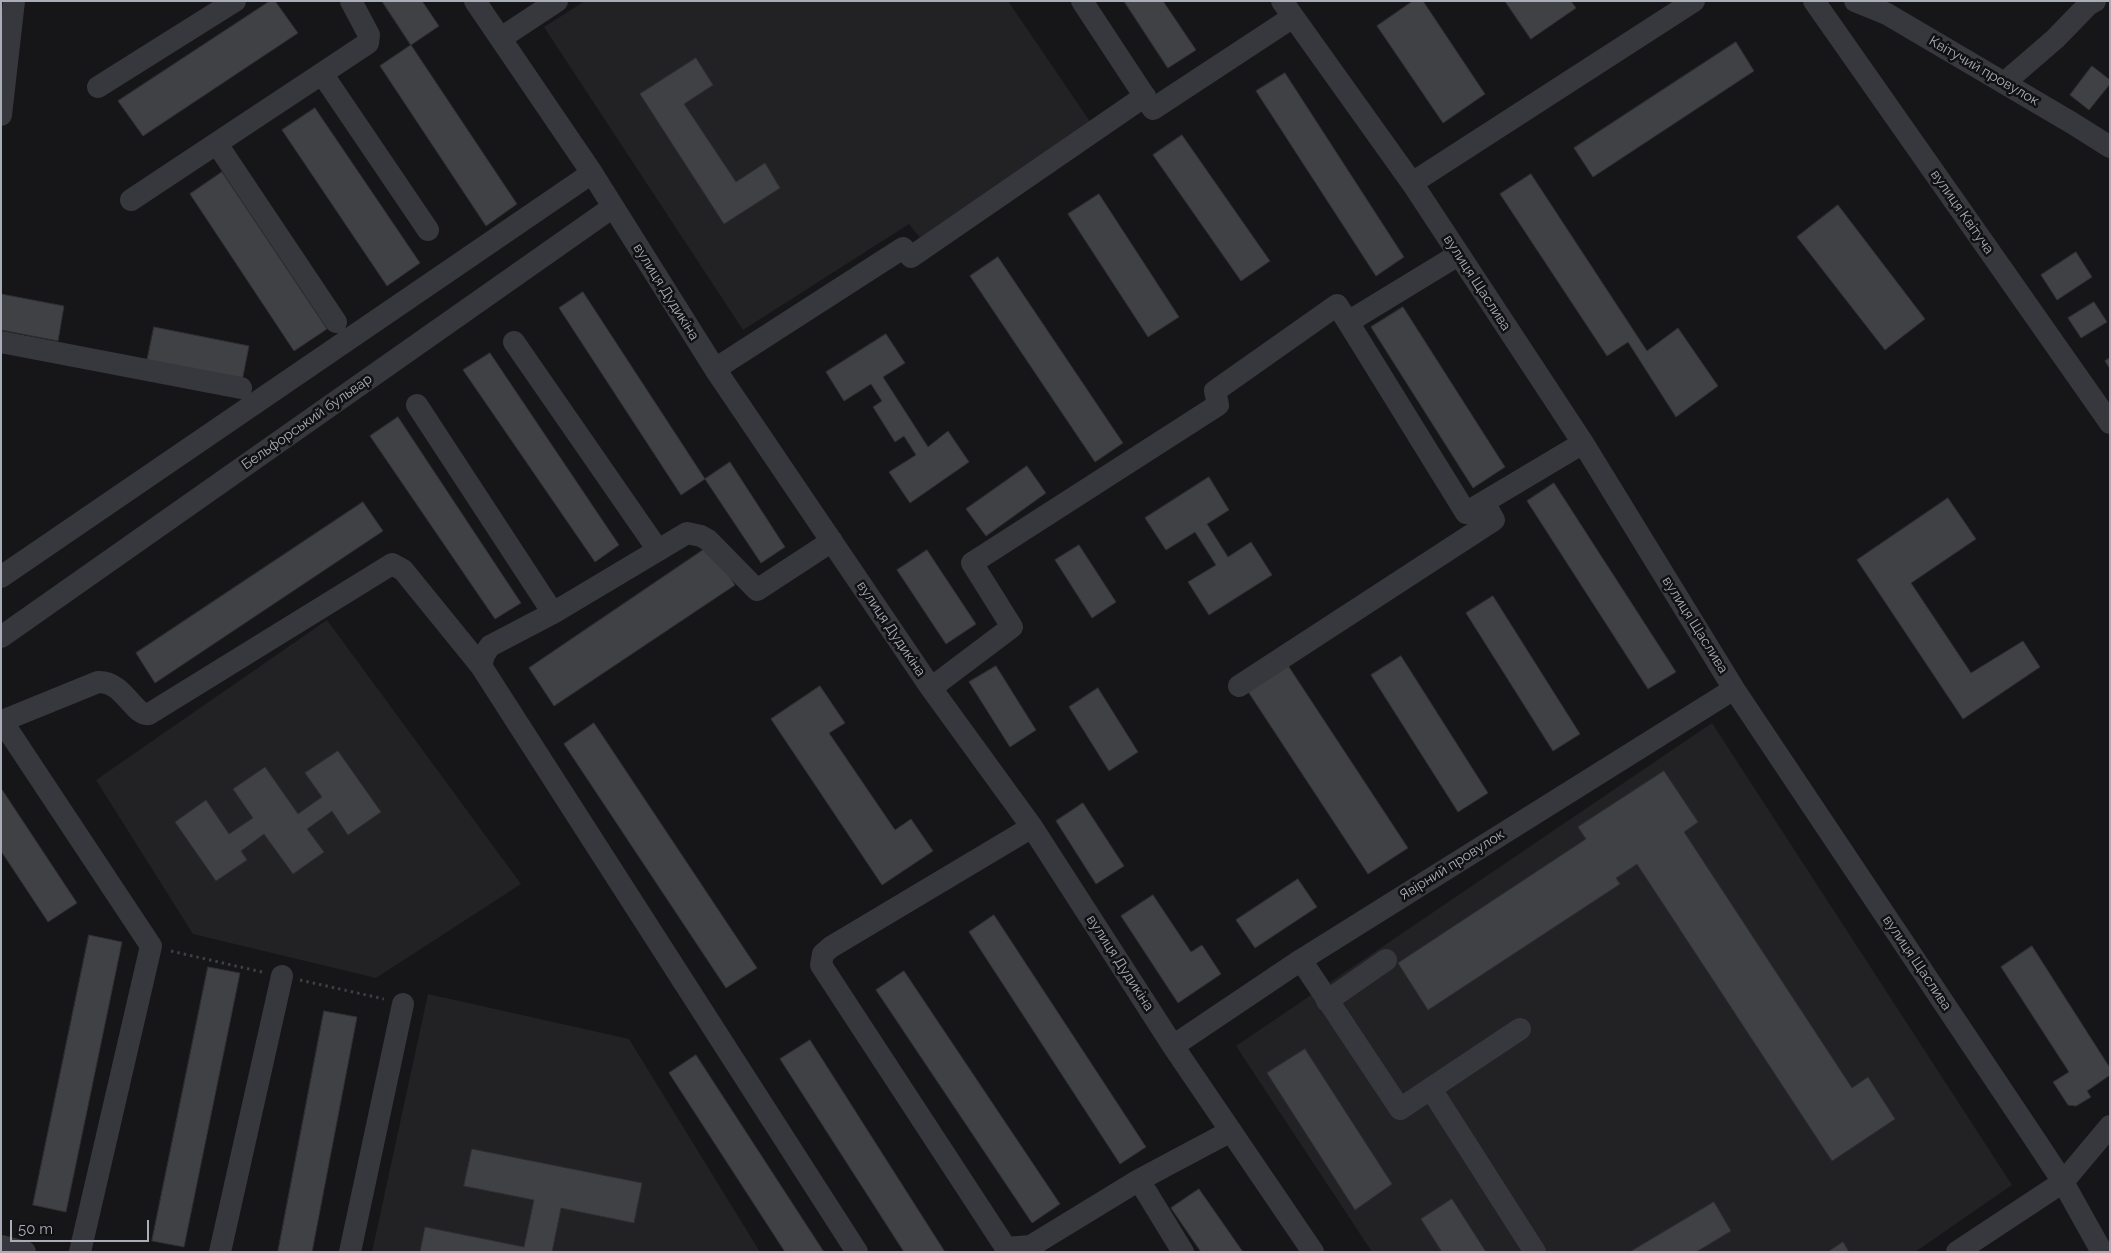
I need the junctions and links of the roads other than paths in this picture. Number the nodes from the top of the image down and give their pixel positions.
1 (14, 1) edge
2 (234, 1) edge
3 (351, 1) edge
4 (475, 1) edge
5 (557, 1) edge
6 (1082, 1) edge
7 (1694, 1) edge
8 (1814, 1) edge
9 (1855, 1) edge
10 (2094, 1) edge
11 (1288, 9) edge
12 (501, 38) junction
13 (323, 75) junction
14 (2004, 83) junction
15 (98, 87) dead end
16 (1145, 96) junction
17 (1, 115) edge
18 (217, 144) junction
19 (2110, 147) edge
20 (592, 173) junction
21 (1412, 183) junction
22 (131, 200) dead end
23 (613, 207) junction
24 (428, 230) dead end
25 (1458, 255) junction
26 (336, 322) dead end
27 (1348, 322) junction
28 (1, 342) edge
29 (514, 342) dead end
30 (715, 369) junction
31 (241, 388) dead end
32 (417, 405) dead end
33 (2110, 423) edge
34 (1583, 443) junction
35 (1484, 502) junction
36 (832, 541) junction
37 (658, 550) junction
38 (1, 577) edge
39 (554, 613) junction
40 (1, 637) edge
41 (481, 666) junction
42 (1238, 686) dead end
43 (931, 688) junction
44 (1734, 688) junction
45 (1032, 826) junction
46 (1301, 960) junction
47 (1386, 960) dead end
48 (282, 976) dead end
49 (1327, 1001) junction
50 (403, 1004) dead end
51 (1520, 1029) dead end
52 (1174, 1046) junction
53 (1431, 1089) junction
54 (2110, 1126) edge
55 (1231, 1131) junction
56 (1139, 1180) junction
57 (2063, 1182) junction
58 (1, 1246) edge
59 (25, 1252) edge
60 (80, 1252) edge
61 (220, 1252) edge
62 (350, 1252) edge
63 (857, 1252) edge
64 (1183, 1252) edge
65 (1313, 1252) edge
66 (1535, 1252) edge
67 (1957, 1252) edge
68 (2102, 1252) edge

1 - 17 street
2 - 15 street
3 - 13 street
4 - 12 street, вулиця Дудикіна
5 - 12 street
6 - 16 street
7 - 21 street
8 - 33 street, вулиця Квітуча
9 - 14 street, Квітучий провулок
10 - 14 street
11 - 16 street
11 - 21 street, вулиця Щаслива
12 - 20 street, вулиця Дудикіна
13 - 18 street
13 - 24 street
14 - 19 street, Квітучий провулок
16 - 30 street
18 - 22 street
18 - 26 street
20 - 23 street, вулиця Дудикіна
20 - 38 street
21 - 25 street, вулиця Щаслива
23 - 30 street, вулиця Дудикіна
23 - 40 street, Бельфорський бульвар
25 - 27 street
25 - 34 street, вулиця Щаслива
27 - 35 street
27 - 43 street
28 - 31 street
29 - 37 street
30 - 36 street, вулиця Дудикіна
32 - 39 street
34 - 35 street
34 - 44 street, вулиця Щаслива
35 - 42 street
36 - 37 street
36 - 43 street, вулиця Дудикіна
37 - 39 street
39 - 41 street
41 - 60 street
41 - 63 street
43 - 45 street, вулиця Дудикіна
44 - 46 street, Явірний провулок
44 - 57 street, вулиця Щаслива
45 - 52 street, вулиця Дудикіна
45 - 56 street
46 - 49 street
46 - 52 street, Явірний провулок
47 - 49 street
48 - 61 street
49 - 53 street
50 - 62 street
51 - 53 street
52 - 55 street, вулиця Дудикіна
53 - 66 street
54 - 57 street
55 - 56 street
55 - 65 street, вулиця Дудикіна
56 - 64 street
57 - 67 street
57 - 68 street, вулиця Щаслива
58 - 59 street

